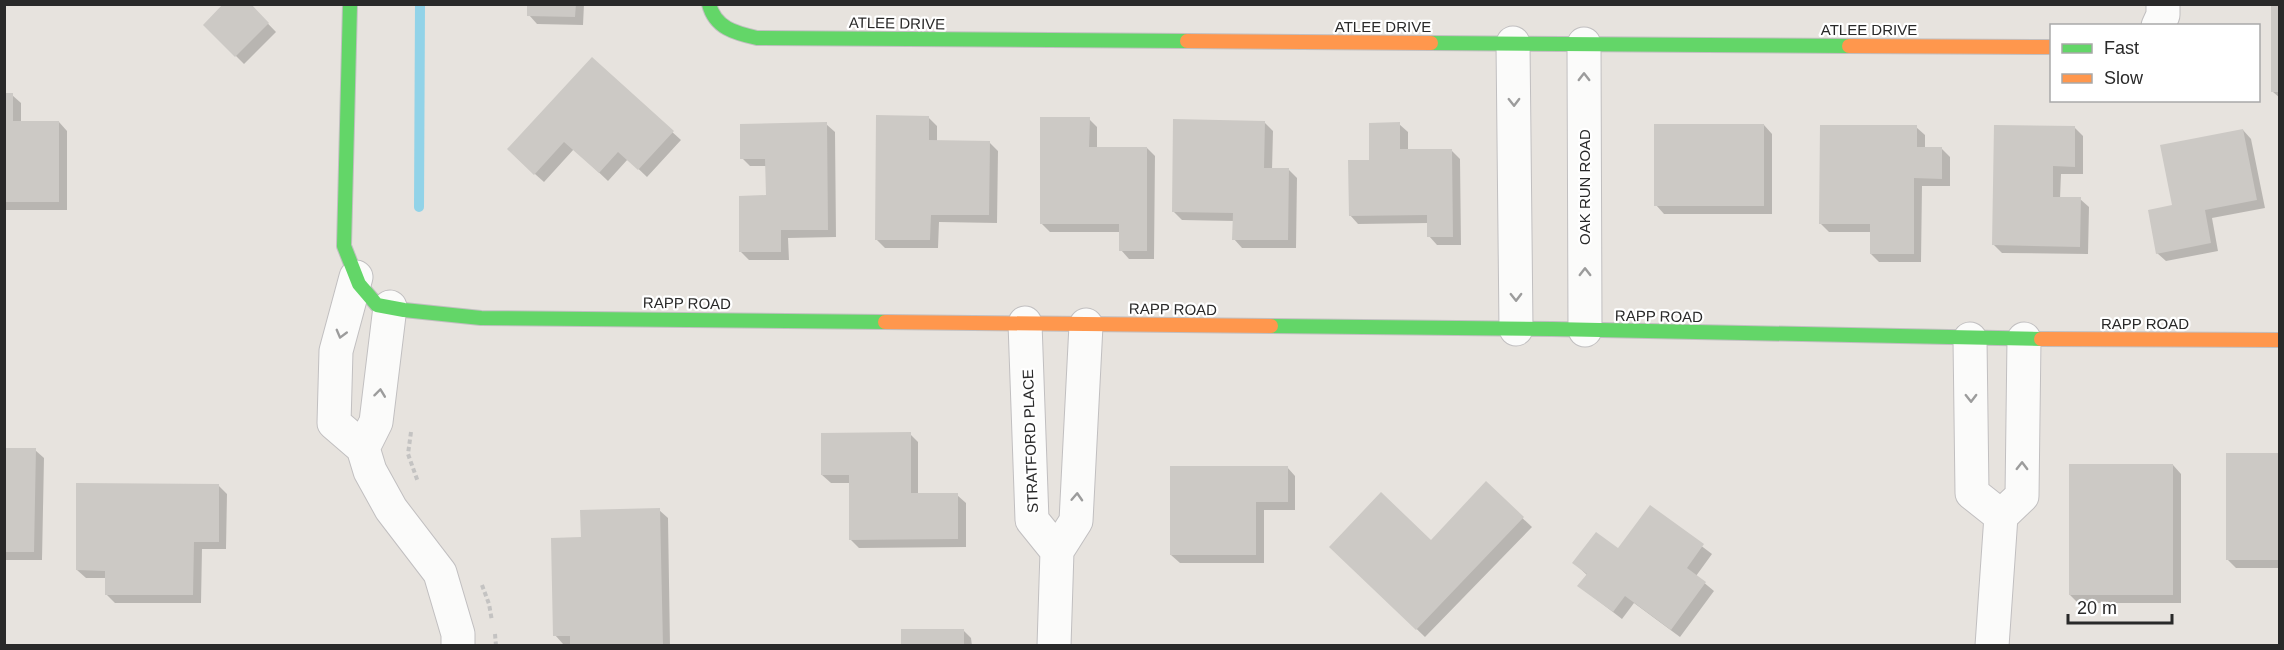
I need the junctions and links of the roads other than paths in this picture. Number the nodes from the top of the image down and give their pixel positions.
1 (350, 4) edge
2 (709, 4) edge
3 (2163, 4) edge
4 (2159, 24) edge
5 (1513, 44) junction
6 (1584, 44) junction
7 (2050, 47) edge
8 (356, 277) junction
9 (390, 307) junction
10 (1026, 323) junction
11 (1086, 325) junction
12 (1516, 329) junction
13 (1585, 330) junction
14 (1970, 339) junction
15 (2024, 339) junction
16 (2280, 340) edge
17 (363, 448) junction
18 (2001, 516) junction
19 (1057, 551) junction
20 (458, 645) edge
21 (1054, 645) edge
22 (1992, 645) edge

1 - 8 street, RAPP ROAD
2 - 5 street, ATLEE DRIVE
3 - 4 street
5 - 6 street, ATLEE DRIVE
5 -> 12 street
6 - 7 street, ATLEE DRIVE
13 -> 6 street, OAK RUN ROAD
8 - 9 street, RAPP ROAD
8 -> 17 street
9 - 10 street, RAPP ROAD
17 -> 9 street
10 - 11 street, RAPP ROAD
10 - 19 street, STRATFORD PLACE
11 - 12 street, RAPP ROAD
19 -> 11 street
12 - 13 street, RAPP ROAD
13 - 14 street, RAPP ROAD
14 - 15 street, RAPP ROAD
14 -> 18 street
15 - 16 street, RAPP ROAD
18 -> 15 street
17 - 20 street
18 - 22 street
19 - 21 street

